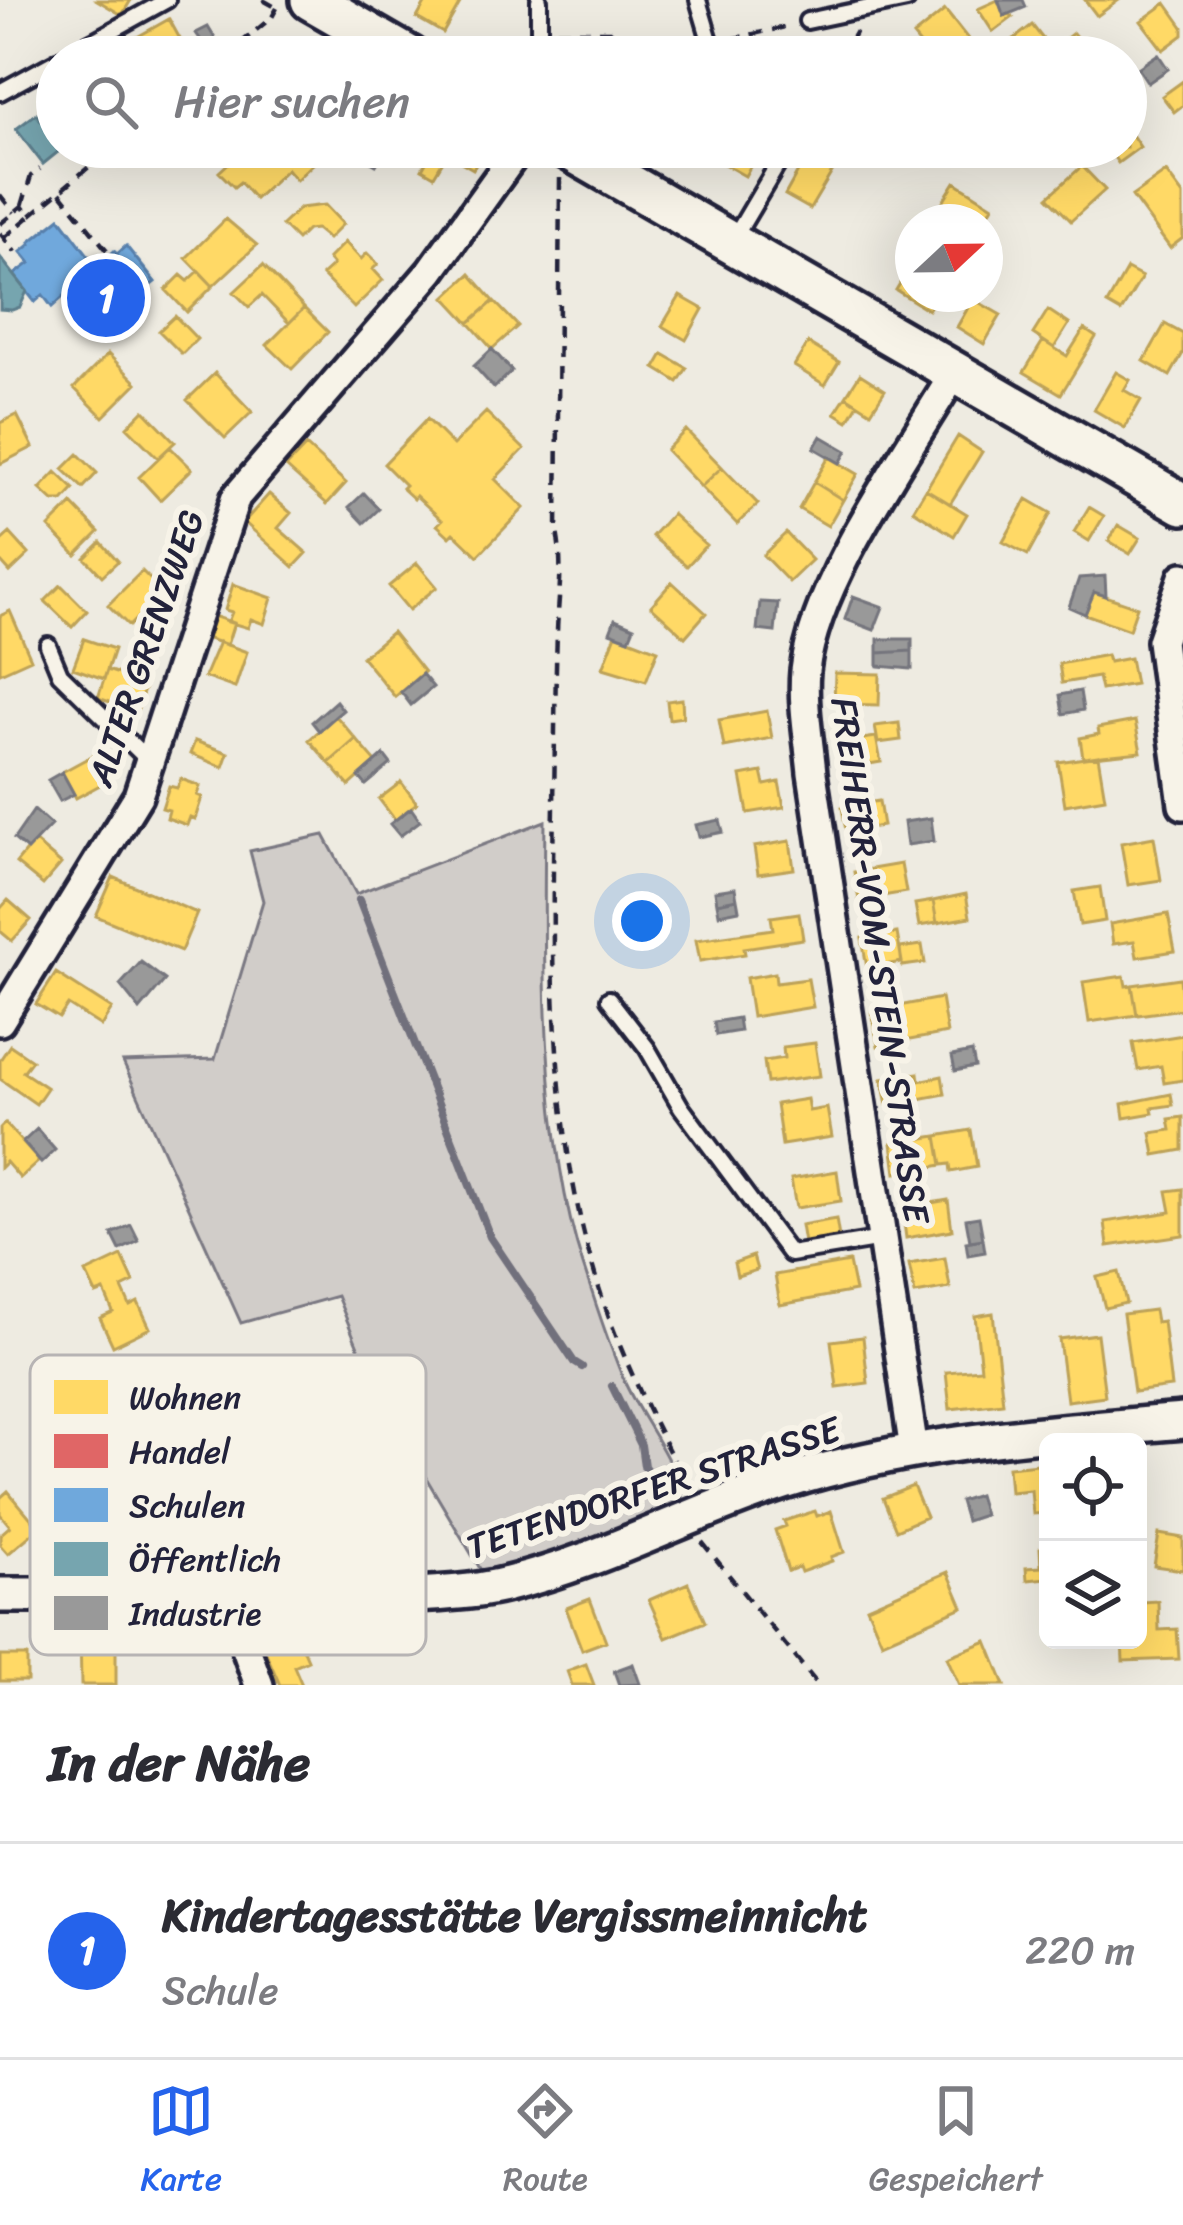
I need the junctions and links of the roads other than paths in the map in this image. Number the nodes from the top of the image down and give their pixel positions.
1 (166, 0) edge
2 (311, 0) edge
3 (539, 0) edge
4 (698, 0) edge
5 (907, 0) edge
6 (807, 21) road end
7 (101, 36) edge
8 (374, 36) edge
9 (539, 36) edge
10 (709, 36) edge
11 (36, 72) edge
12 (0, 92) edge
13 (505, 168) edge
14 (592, 168) edge
15 (776, 168) edge
16 (739, 230) dead end
17 (955, 372) junction
18 (1183, 504) edge
19 (1183, 577) edge
20 (48, 645) dead end
21 (149, 761) junction
22 (1183, 805) edge
23 (609, 999) dead end
24 (0, 1021) edge
25 (882, 1239) junction
26 (1183, 1421) edge
27 (914, 1450) junction
28 (426, 1594) edge
29 (249, 1655) edge
30 (259, 1685) edge

1 - 7 lane
2 - 8 main road
3 - 9 lane
4 - 10 lane
5 - 6 lane
11 - 12 lane
13 - 21 street, ALTER GRENZWEG
14 - 17 main road
15 - 16 lane
17 - 18 main road
17 - 25 street, FREIHERR-VOM-STEIN-STRASSE
19 - 22 street
20 - 21 lane
21 - 24 street, ALTER GRENZWEG
23 - 25 lane
25 - 27 street, FREIHERR-VOM-STEIN-STRASSE
26 - 27 street, TETENDORFER STRASSE
27 - 28 street, TETENDORFER STRASSE
29 - 30 street

